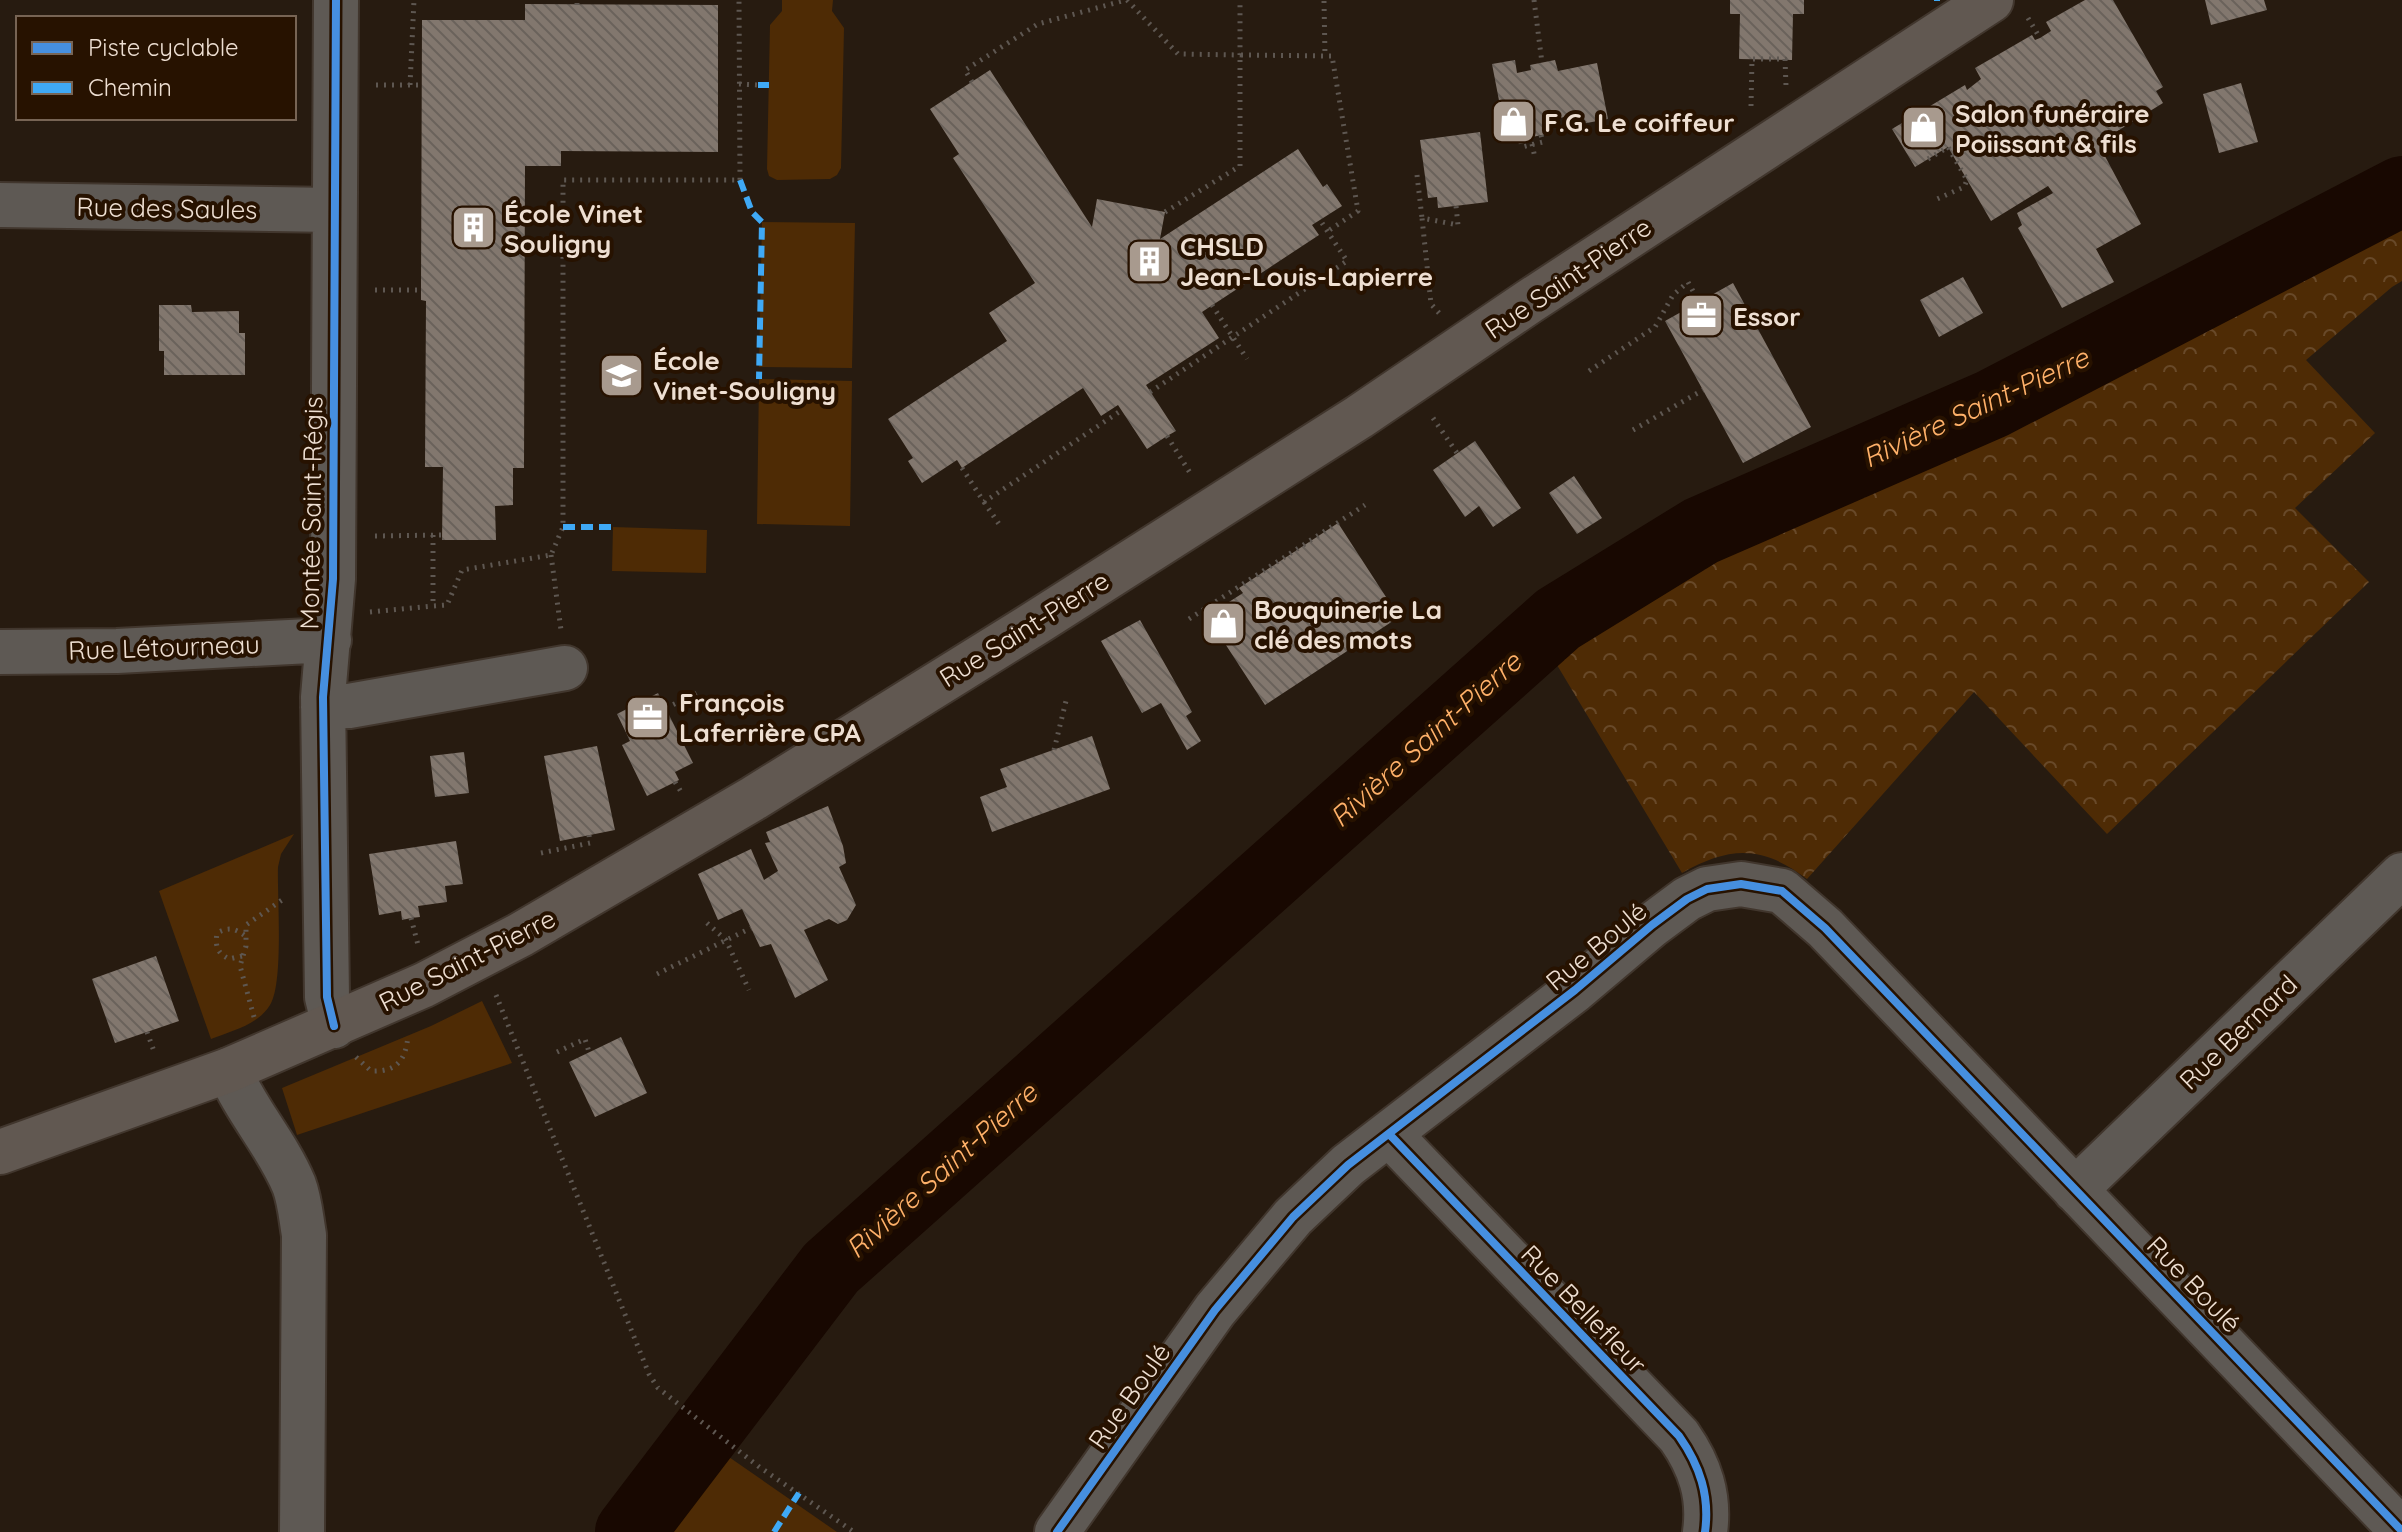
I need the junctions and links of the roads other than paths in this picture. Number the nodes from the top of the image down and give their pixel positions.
1 (336, 0) edge
2 (2009, 7) edge
3 (0, 205) edge
4 (334, 210) junction
5 (329, 640) junction
6 (0, 652) edge
7 (565, 668) dead end
8 (323, 707) junction
9 (2402, 875) edge
10 (344, 1039) junction
11 (229, 1070) junction
12 (1390, 1135) junction
13 (0, 1152) edge
14 (2075, 1190) junction
15 (2401, 1530) edge
16 (302, 1532) edge
17 (1057, 1532) edge
18 (1705, 1532) edge

1 - 4 street, Montée Saint-Régis
2 - 10 main road, Rue Saint-Pierre
3 - 4 street, Rue des Saules
4 - 5 street, Montée Saint-Régis
5 - 6 street, Rue Létourneau
5 - 8 street, Montée Saint-Régis
7 - 8 street
8 - 10 street, Montée Saint-Régis
9 - 14 street, Rue Bernard
10 - 11 main road, Rue Saint-Pierre
11 - 13 main road, Rue Saint-Pierre
11 - 16 street
12 - 14 street, Rue Boulé
12 - 17 street, Rue Boulé
12 - 18 street, Rue Bellefleur
14 - 15 street, Rue Boulé

